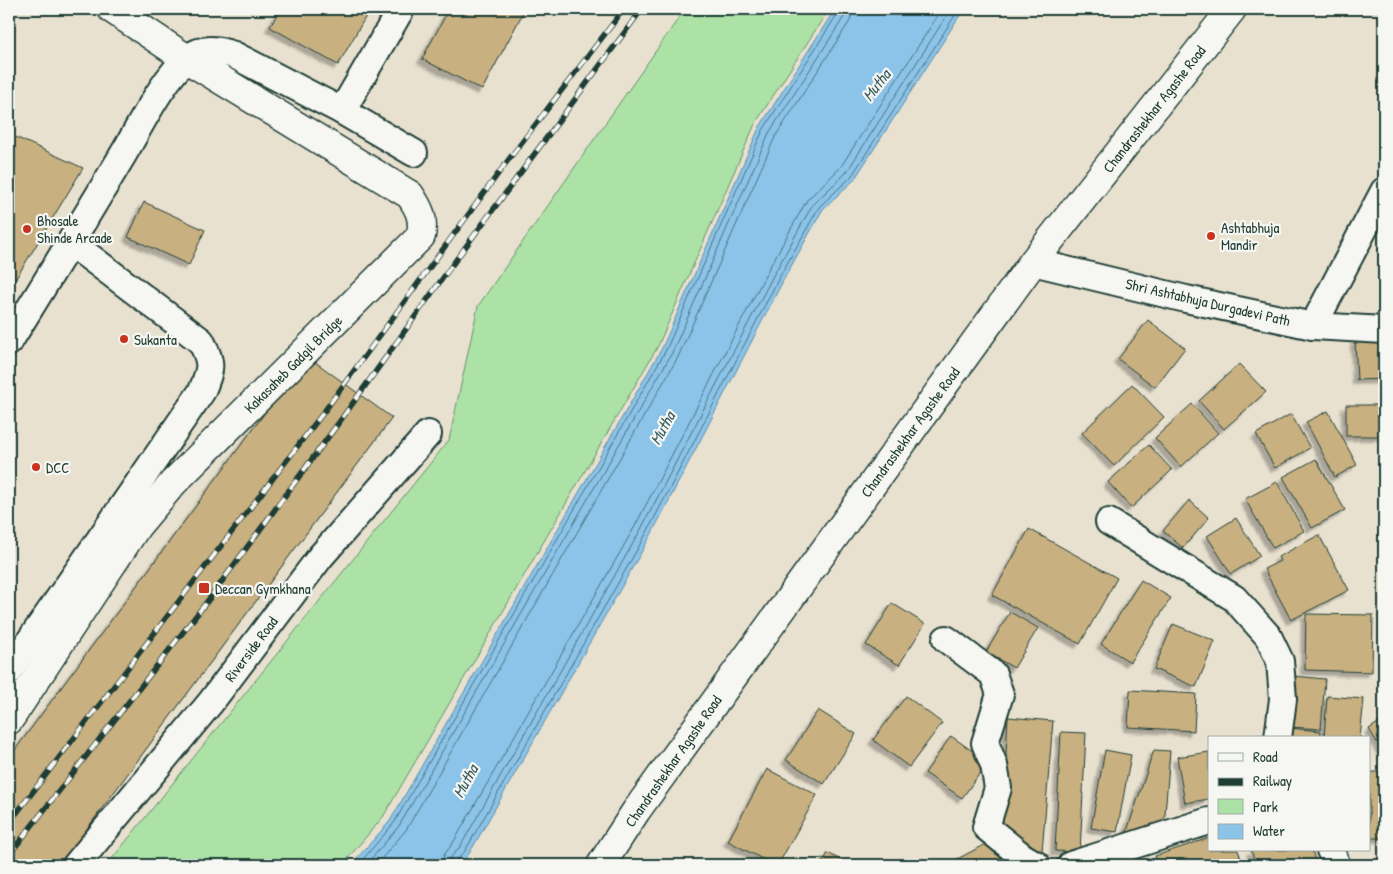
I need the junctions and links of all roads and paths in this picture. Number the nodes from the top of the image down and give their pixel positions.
1 (112, 9) edge
2 (401, 9) edge
3 (1232, 9) edge
4 (187, 59) junction
5 (342, 111) junction
6 (414, 153) dead end
7 (1384, 191) edge
8 (70, 243) junction
9 (1033, 262) junction
10 (1313, 326) junction
11 (1384, 330) edge
12 (9, 342) edge
13 (428, 434) dead end
14 (1110, 522) dead end
15 (946, 639) dead end
16 (9, 671) edge
17 (9, 720) edge
18 (1278, 736) edge
19 (1208, 821) edge
20 (1331, 852) edge
21 (76, 865) edge
22 (601, 865) edge
23 (1037, 865) edge
24 (1071, 865) edge
25 (1337, 865) edge

1 - 4 street, Kakasaheb Gadgil Bridge
2 - 5 street
3 - 9 street, Chandrashekhar Agashe Road
4 - 5 street
4 - 8 street
4 - 17 street, Kakasaheb Gadgil Bridge
5 - 6 street
7 - 10 street
8 - 12 street
8 - 16 street
9 - 10 street, Shri Ashtabhuja Durgadevi Path
9 - 22 street, Chandrashekhar Agashe Road
10 - 11 street, Shri Ashtabhuja Durgadevi Path
13 - 21 street, Riverside Road
14 - 18 street
15 - 23 street
19 - 24 street
20 - 25 street

